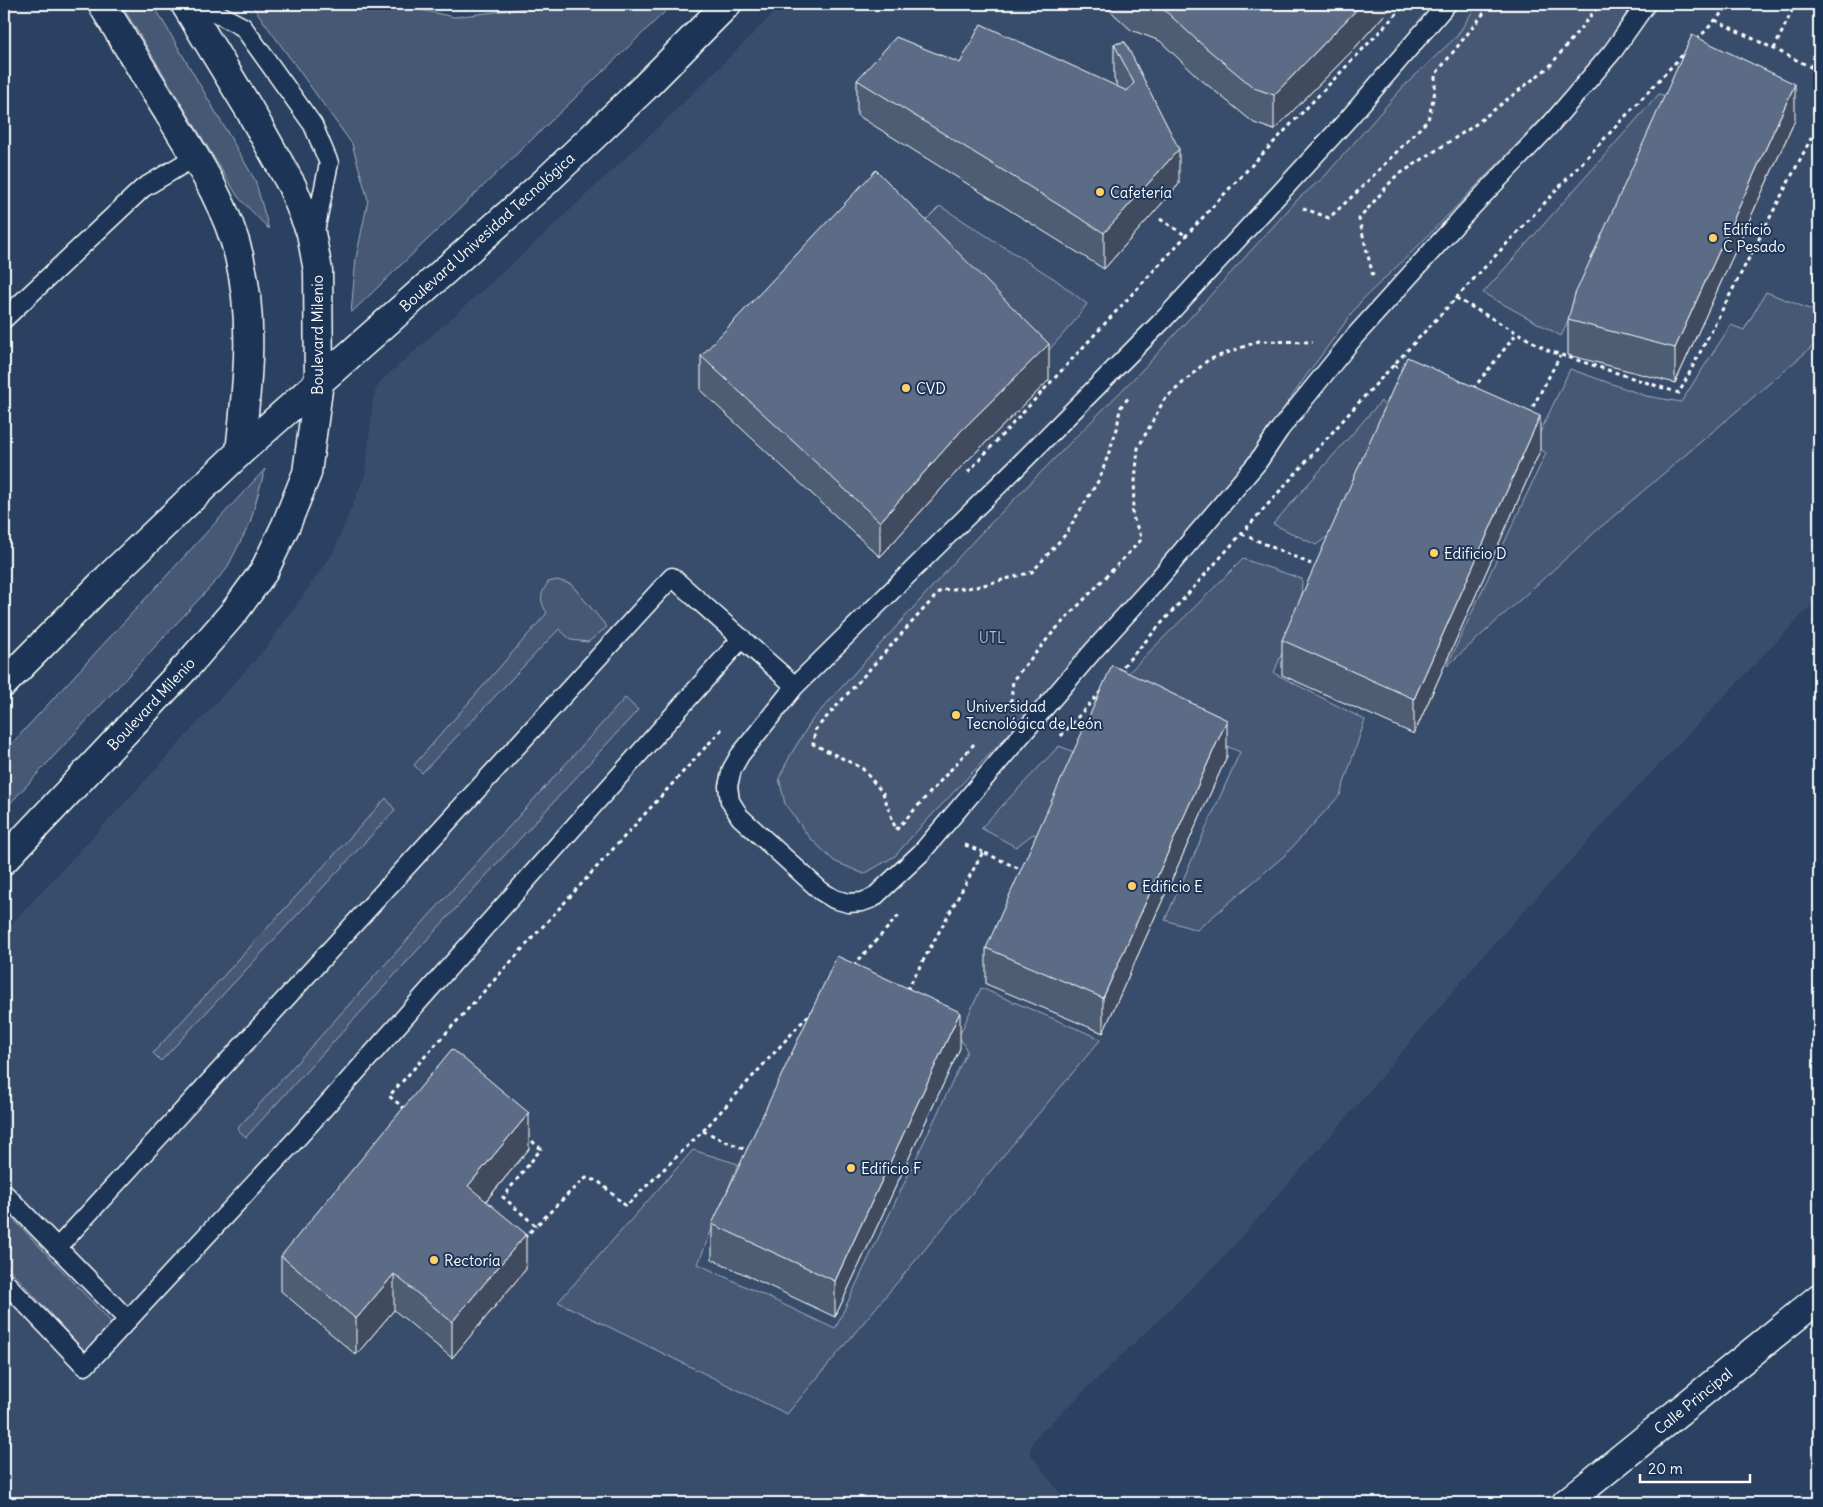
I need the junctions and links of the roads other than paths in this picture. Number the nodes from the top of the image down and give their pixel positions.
1 (102, 4) edge
2 (185, 4) edge
3 (200, 4) edge
4 (727, 4) edge
5 (1447, 4) edge
6 (1646, 4) edge
7 (195, 157) junction
8 (313, 241) junction
9 (4, 319) edge
10 (319, 382) junction
11 (240, 452) junction
12 (742, 638) junction
13 (4, 683) edge
14 (795, 686) junction
15 (4, 860) edge
16 (4, 1193) edge
17 (57, 1248) junction
18 (4, 1281) edge
19 (1819, 1298) edge
20 (128, 1320) junction
21 (1566, 1503) edge

1 - 7 street
2 - 8 street, Boulevard Milenio
3 - 8 lane
4 - 10 street, Boulevard Univesidad Tecnológica
5 - 14 lane
6 - 14 lane
7 - 9 lane
7 - 11 street
8 - 10 street, Boulevard Milenio
10 - 11 street, Boulevard Univesidad Tecnológica
10 - 15 street, Boulevard Milenio
11 - 13 street
12 - 14 lane
12 - 17 lane
12 - 20 lane
16 - 17 lane
17 - 20 lane
18 - 20 lane
19 - 21 street, Calle Principal

